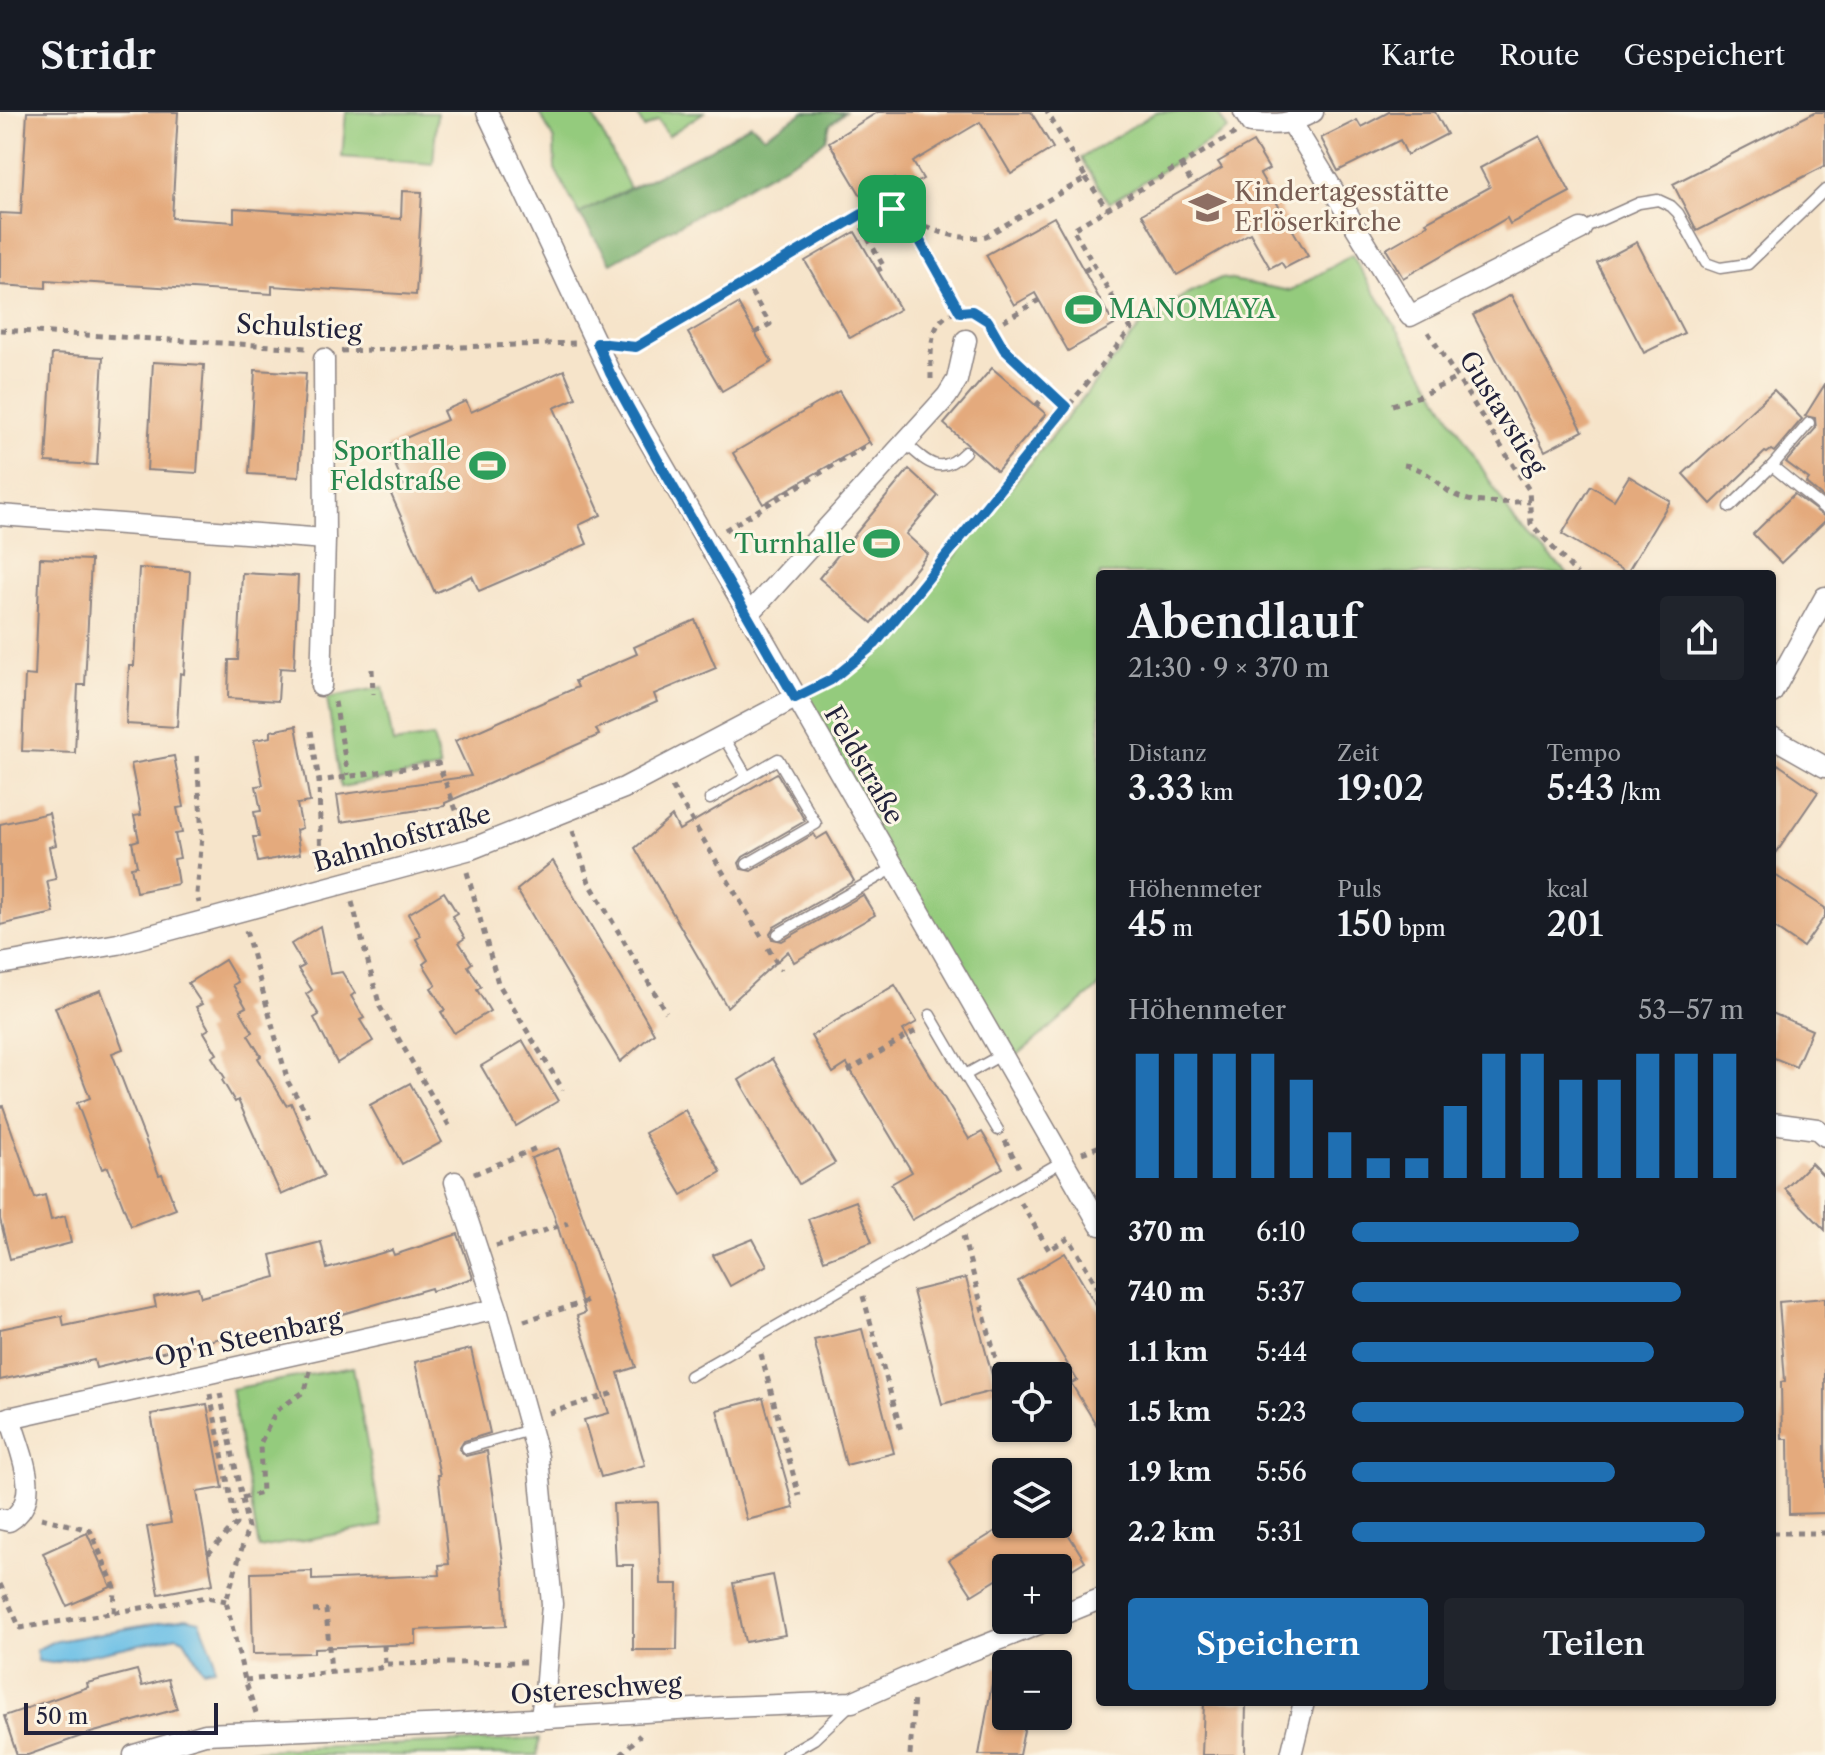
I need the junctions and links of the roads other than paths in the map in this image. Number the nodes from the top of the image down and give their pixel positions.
1 (487, 112) edge
2 (1313, 112) edge
3 (1242, 121) edge
4 (1292, 123) junction
5 (1825, 190) edge
6 (1581, 229) joint
7 (966, 340) dead end
8 (322, 353) road end
9 (1809, 423) dead end
10 (904, 442) junction
11 (965, 452) dead end
12 (1772, 466) junction
13 (1730, 507) dead end
14 (1825, 509) edge
15 (0, 515) edge
16 (325, 539) junction
17 (1825, 597) edge
18 (748, 615) junction
19 (321, 686) road end
20 (1776, 686) edge
21 (795, 698) junction
22 (723, 736) junction
23 (1776, 739) edge
24 (1825, 767) edge
25 (747, 777) junction
26 (710, 799) dead end
27 (747, 864) dead end
28 (894, 868) junction
29 (778, 934) dead end
30 (0, 964) edge
31 (932, 1018) road end
32 (1001, 1055) junction
33 (965, 1075) junction
34 (1776, 1129) edge
35 (998, 1130) road end
36 (1825, 1136) edge
37 (1063, 1161) junction
38 (455, 1182) road end
39 (1096, 1218) edge
40 (499, 1318) junction
41 (690, 1376) dead end
42 (5, 1418) edge
43 (529, 1425) junction
44 (467, 1448) dead end
45 (0, 1519) edge
46 (1096, 1601) edge
47 (1072, 1610) edge
48 (1014, 1634) edge
49 (852, 1702) junction
50 (1303, 1706) edge
51 (540, 1719) junction
52 (134, 1755) edge
53 (786, 1755) edge
54 (1291, 1755) edge

1 - 18 street, Feldstraße
2 - 4 street
3 - 4 street
4 - 6 street
5 - 6 lane
7 - 10 street
8 - 16 street
9 - 12 lane
10 - 11 lane
10 - 18 street
12 - 13 lane
12 - 14 lane
15 - 16 street
16 - 19 street
17 - 20 street
18 - 21 street, Feldstraße
21 - 22 street, Bahnhofstraße
21 - 28 street, Feldstraße
22 - 25 lane
22 - 30 street, Bahnhofstraße
23 - 24 street
25 - 26 lane
25 - 27 lane
28 - 29 lane
28 - 32 street, Feldstraße
31 - 33 lane
32 - 33 lane
32 - 37 street, Feldstraße
33 - 35 lane
34 - 36 street
37 - 39 street, Feldstraße
37 - 41 lane
38 - 40 street
40 - 42 street, Op'n Steenbarg
40 - 43 street
42 - 45 street, Op'n Steenbarg
43 - 44 lane
43 - 51 street
46 - 47 street
48 - 49 street, Ostereschweg
49 - 51 street, Ostereschweg
49 - 53 lane
50 - 54 street
51 - 52 street, Ostereschweg

